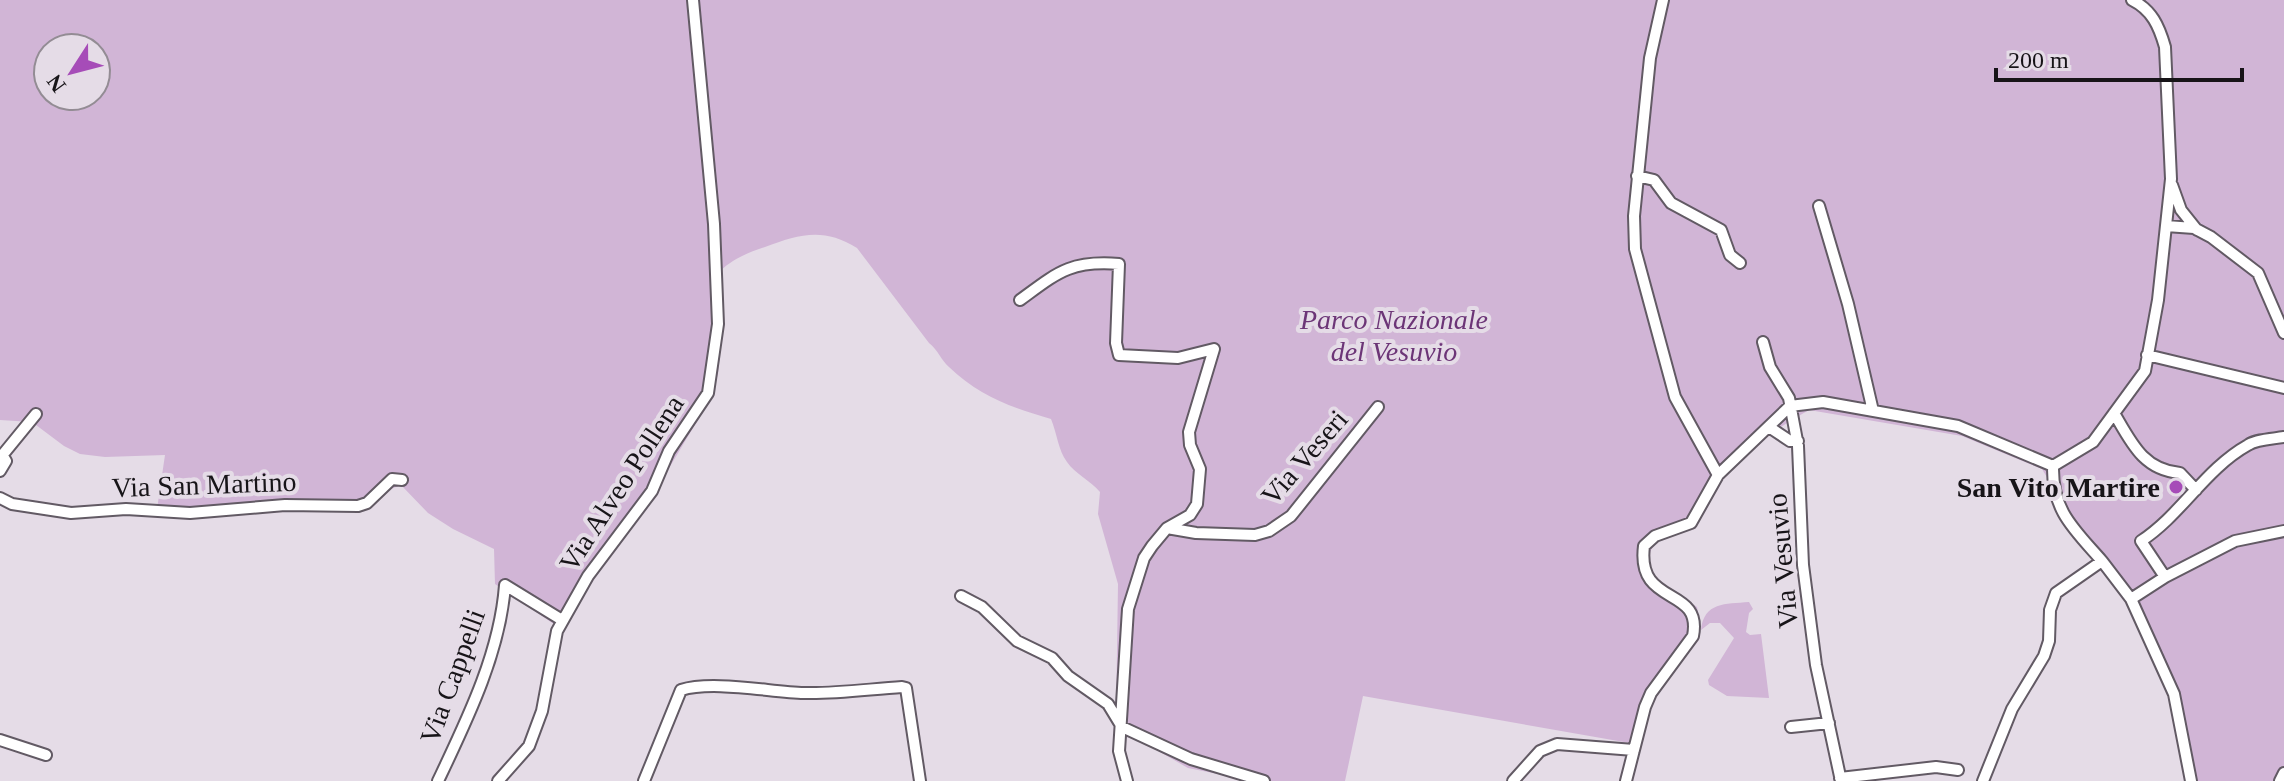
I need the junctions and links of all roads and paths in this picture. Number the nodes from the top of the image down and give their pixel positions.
1 (693, 0) edge
2 (1663, 0) edge
3 (2132, 0) edge
4 (1637, 176) junction
5 (2171, 179) junction
6 (1819, 206) dead end
7 (2166, 226) junction
8 (2198, 231) junction
9 (1740, 263) dead end
10 (1020, 300) dead end
11 (2284, 333) edge
12 (1763, 342) dead end
13 (2147, 355) junction
14 (2284, 388) edge
15 (1790, 406) junction
16 (1378, 407) dead end
17 (1873, 411) junction
18 (2114, 413) junction
19 (36, 414) dead end
20 (1769, 427) junction
21 (2284, 437) edge
22 (1798, 441) junction
23 (1, 457) edge
24 (2053, 466) junction
25 (0, 471) edge
26 (1718, 475) junction
27 (402, 480) dead end
28 (2196, 490) junction
29 (0, 498) edge
30 (1167, 528) junction
31 (2284, 531) edge
32 (2102, 561) junction
33 (2165, 577) junction
34 (961, 596) dead end
35 (2131, 599) junction
36 (562, 620) junction
37 (1829, 723) junction
38 (1122, 727) junction
39 (1791, 727) dead end
40 (0, 740) edge
41 (1634, 750) junction
42 (46, 755) dead end
43 (1958, 770) dead end
44 (2284, 773) edge
45 (1840, 780) edge
46 (438, 781) edge
47 (498, 781) edge
48 (644, 781) edge
49 (920, 781) edge
50 (1127, 781) edge
51 (1264, 781) edge
52 (1513, 781) edge
53 (1626, 781) edge
54 (1983, 781) edge
55 (2191, 781) edge
56 (2280, 781) edge

1 - 36 street, Via Alveo Pollena
2 - 4 street
3 - 5 street
4 - 9 street
4 - 26 street
5 - 7 street
5 - 8 street
6 - 17 street
7 - 8 street
7 - 13 street
8 - 11 street
10 - 30 street
12 - 15 street, Via Vesuvio
13 - 14 street
13 - 18 street
15 - 17 street
15 - 20 street
15 - 22 street, Via Vesuvio
16 - 30 street, Via Veseri
17 - 24 street
18 - 24 street
18 - 28 street
19 - 23 street
20 - 22 street
20 - 26 street
21 - 28 street
22 - 37 street, Via Vesuvio
23 - 25 street
24 - 32 street
26 - 41 street
27 - 29 street, Via San Martino
28 - 33 street
30 - 38 street
31 - 33 street
32 - 35 street
32 - 54 street
33 - 35 street
34 - 38 street
35 - 55 street
36 - 46 street, Via Cappelli
36 - 47 street, Via Alveo Pollena
37 - 39 street
37 - 45 street, Via Vesuvio
38 - 50 street
38 - 51 street
40 - 42 street
41 - 52 street
41 - 53 street
43 - 45 street
44 - 56 street
48 - 49 street

